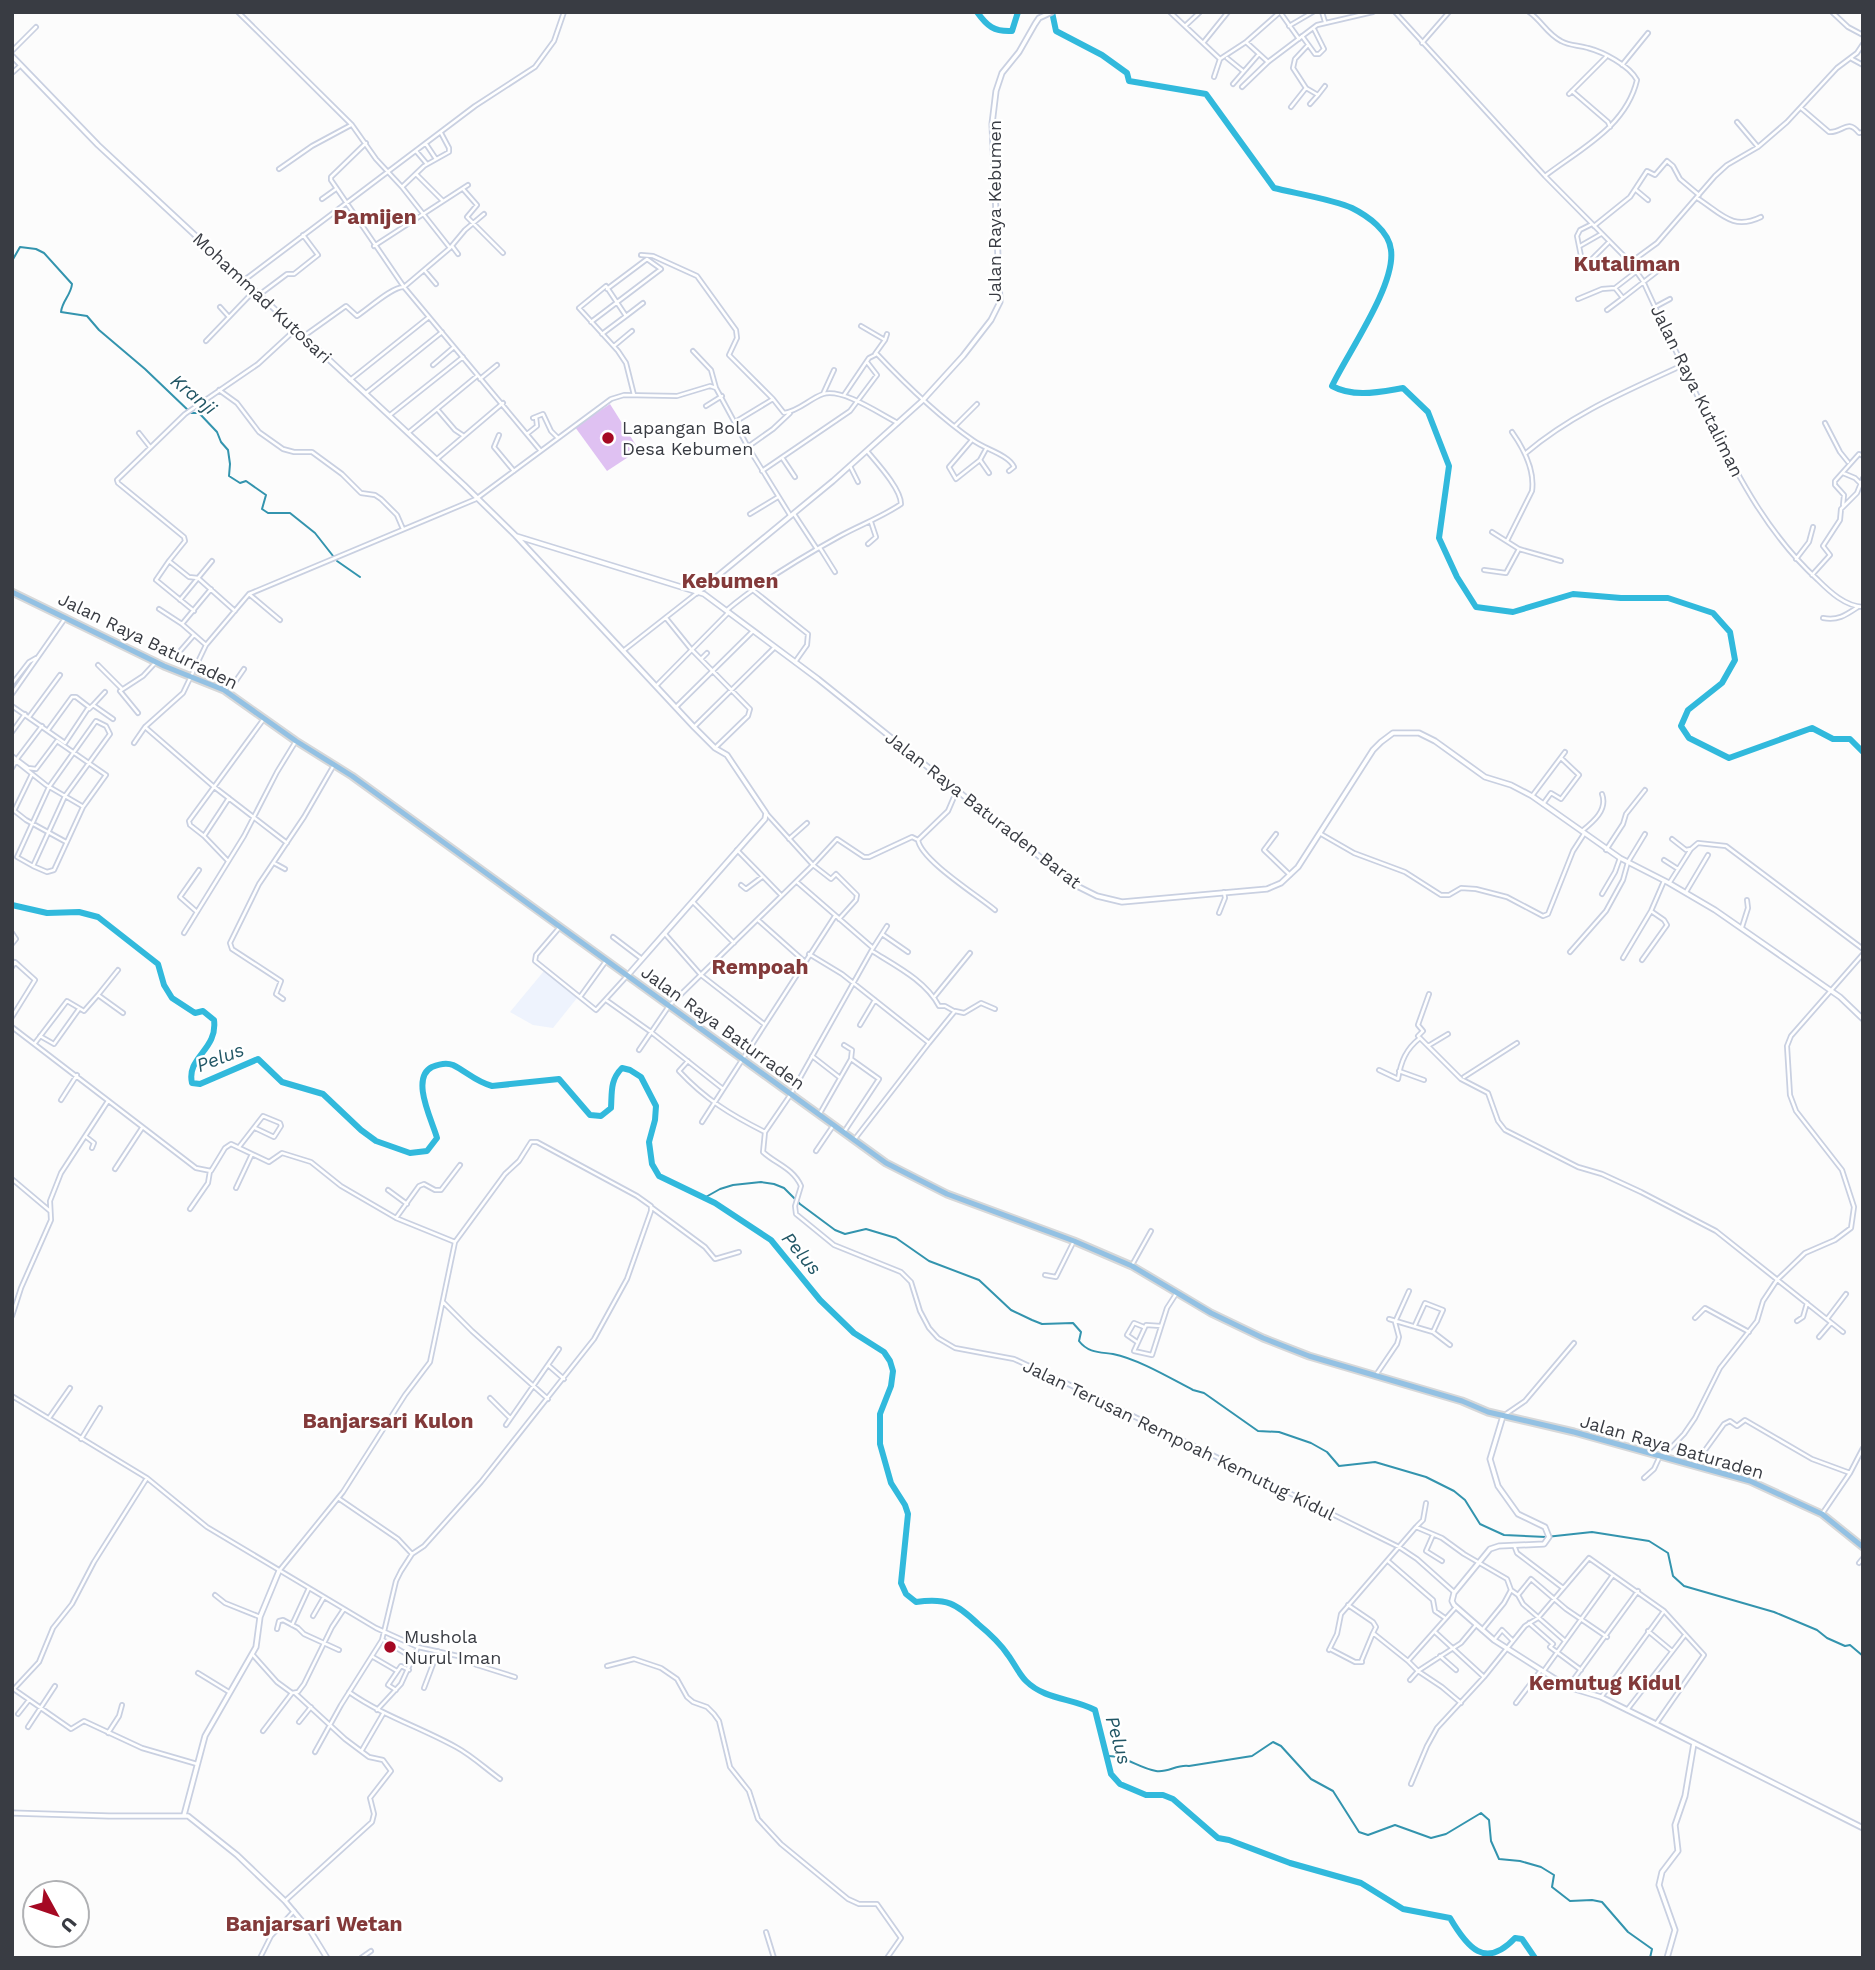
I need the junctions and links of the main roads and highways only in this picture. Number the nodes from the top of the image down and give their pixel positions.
1 (12, 592) edge
2 (1462, 1401) joint
3 (1863, 1547) edge

1 - 2 main road, Jalan Raya Baturraden
2 - 3 main road, Jalan Raya Baturaden

